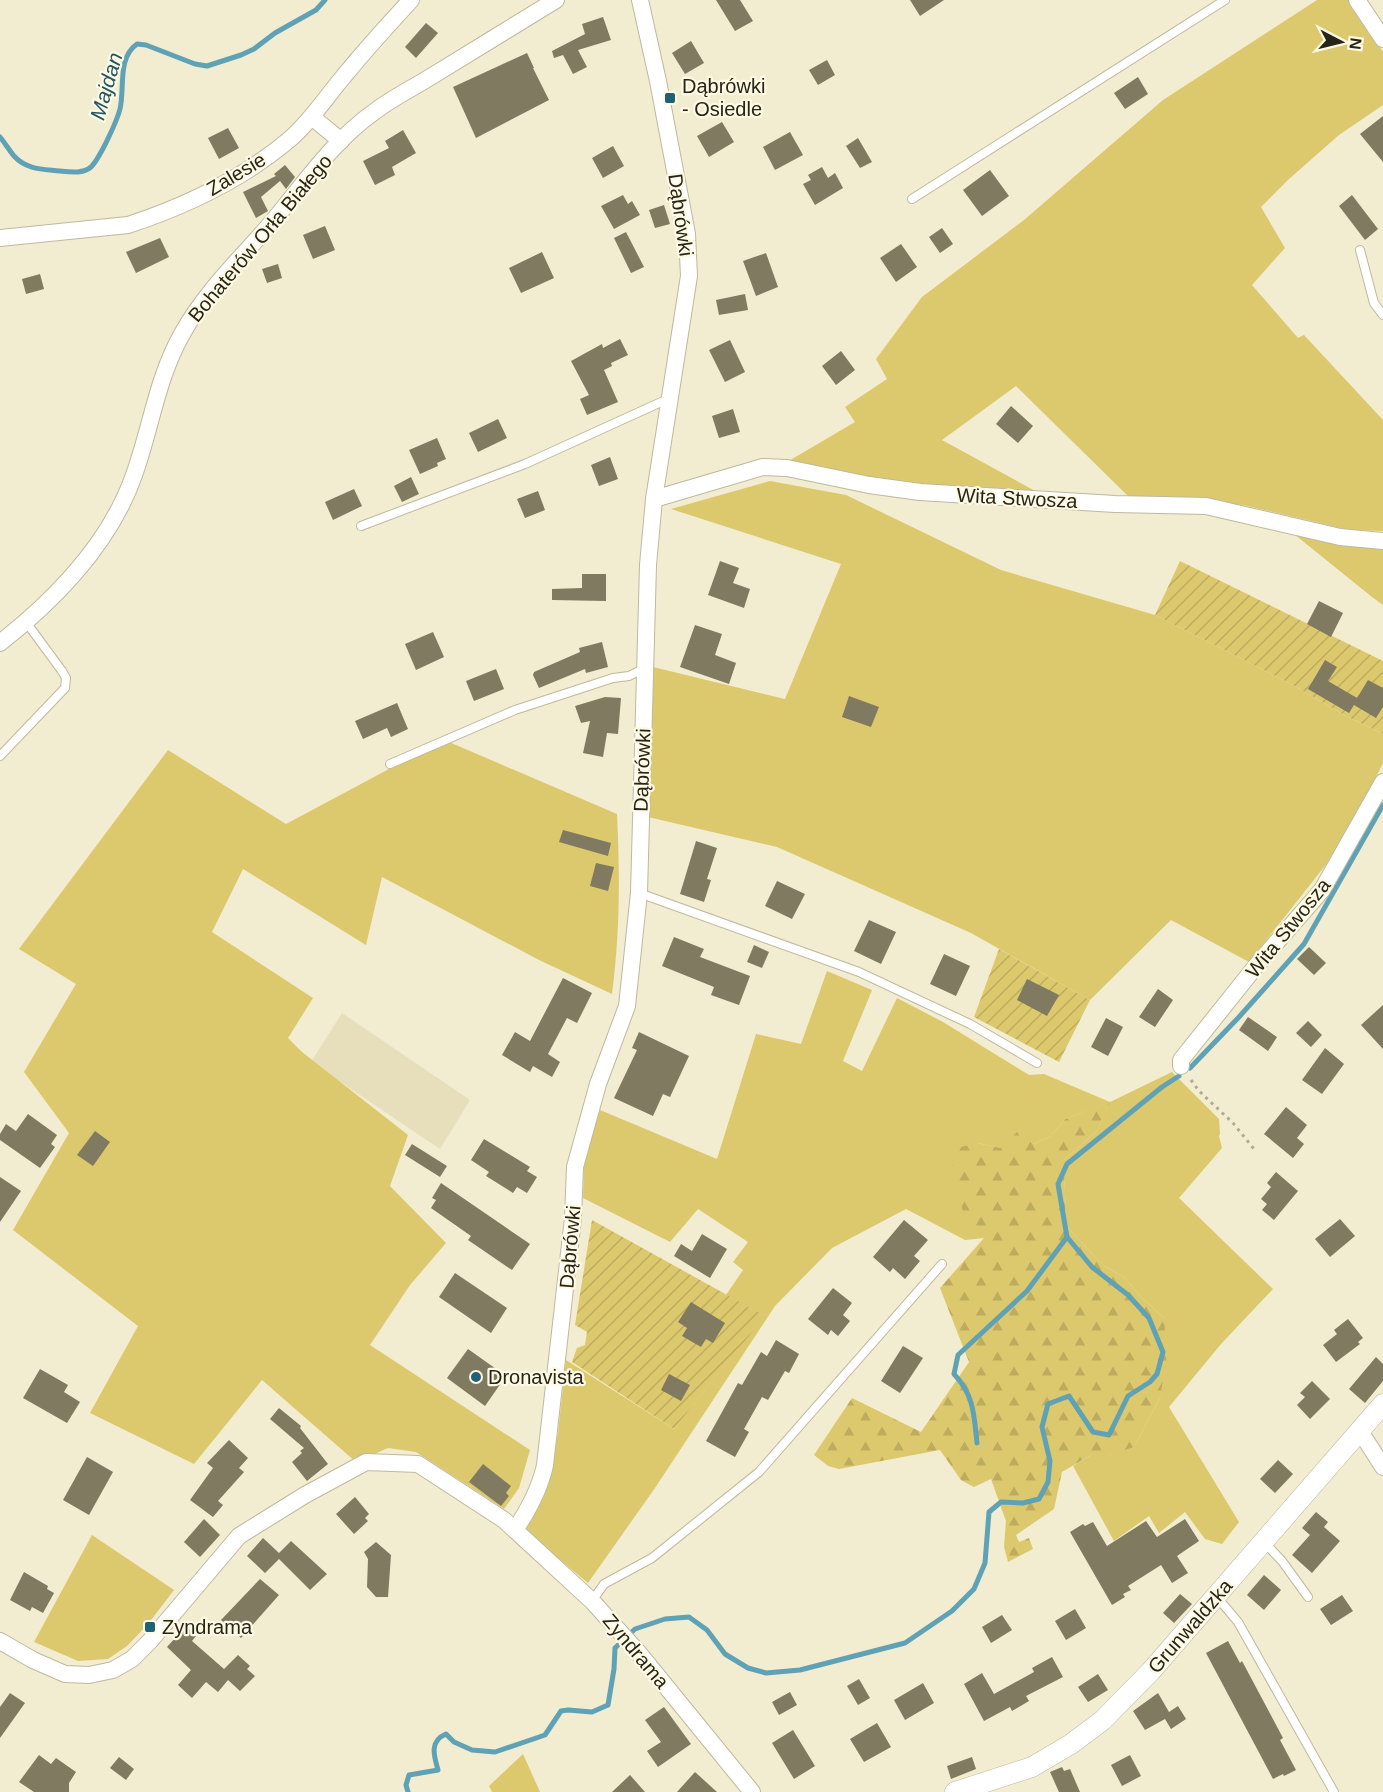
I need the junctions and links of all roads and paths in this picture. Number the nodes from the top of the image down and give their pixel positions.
1 (411, 0) edge
2 (556, 0) edge
3 (640, 0) edge
4 (1225, 0) edge
5 (1357, 0) edge
6 (1383, 39) edge
7 (312, 117) junction
8 (341, 141) junction
9 (912, 199) dead end
10 (0, 238) edge
11 (1360, 250) dead end
12 (1383, 315) edge
13 (670, 398) junction
14 (654, 499) junction
15 (362, 526) dead end
16 (1383, 541) edge
17 (26, 622) junction
18 (0, 643) edge
19 (645, 668) junction
20 (0, 756) edge
21 (390, 764) dead end
22 (1383, 782) edge
23 (639, 893) junction
24 (1037, 1063) dead end
25 (1181, 1066) joint
26 (1254, 1149) dead end
27 (942, 1264) dead end
28 (1383, 1404) edge
29 (1359, 1431) junction
30 (1383, 1467) edge
31 (515, 1530) junction
32 (1263, 1540) junction
33 (1216, 1596) junction
34 (1308, 1597) dead end
35 (592, 1601) junction
36 (0, 1641) edge
37 (752, 1792) edge
38 (955, 1792) edge
39 (1334, 1792) edge

1 - 7 street, Zalesie
2 - 8 street, Bohaterów Orła Białego
3 - 13 street, Dąbrówki
4 - 9 lane
5 - 6 street
7 - 8 street
7 - 10 street, Zalesie
8 - 17 street, Bohaterów Orła Białego
11 - 12 lane
13 - 14 street, Dąbrówki
13 - 15 lane
14 - 16 street, Wita Stwosza
14 - 19 street, Dąbrówki
17 - 18 street, Bohaterów Orła Białego
17 - 20 lane
19 - 21 lane
19 - 23 street, Dąbrówki
22 - 25 street, Wita Stwosza
23 - 24 lane
23 - 31 street, Dąbrówki
25 - 26 path
27 - 35 lane
28 - 29 street, Grunwaldzka
29 - 30 street
29 - 32 street, Grunwaldzka
31 - 35 street, Zyndrama
31 - 36 street, Zyndrama
32 - 33 street, Grunwaldzka
32 - 34 lane
33 - 38 street, Grunwaldzka
33 - 39 lane
35 - 37 street, Zyndrama

